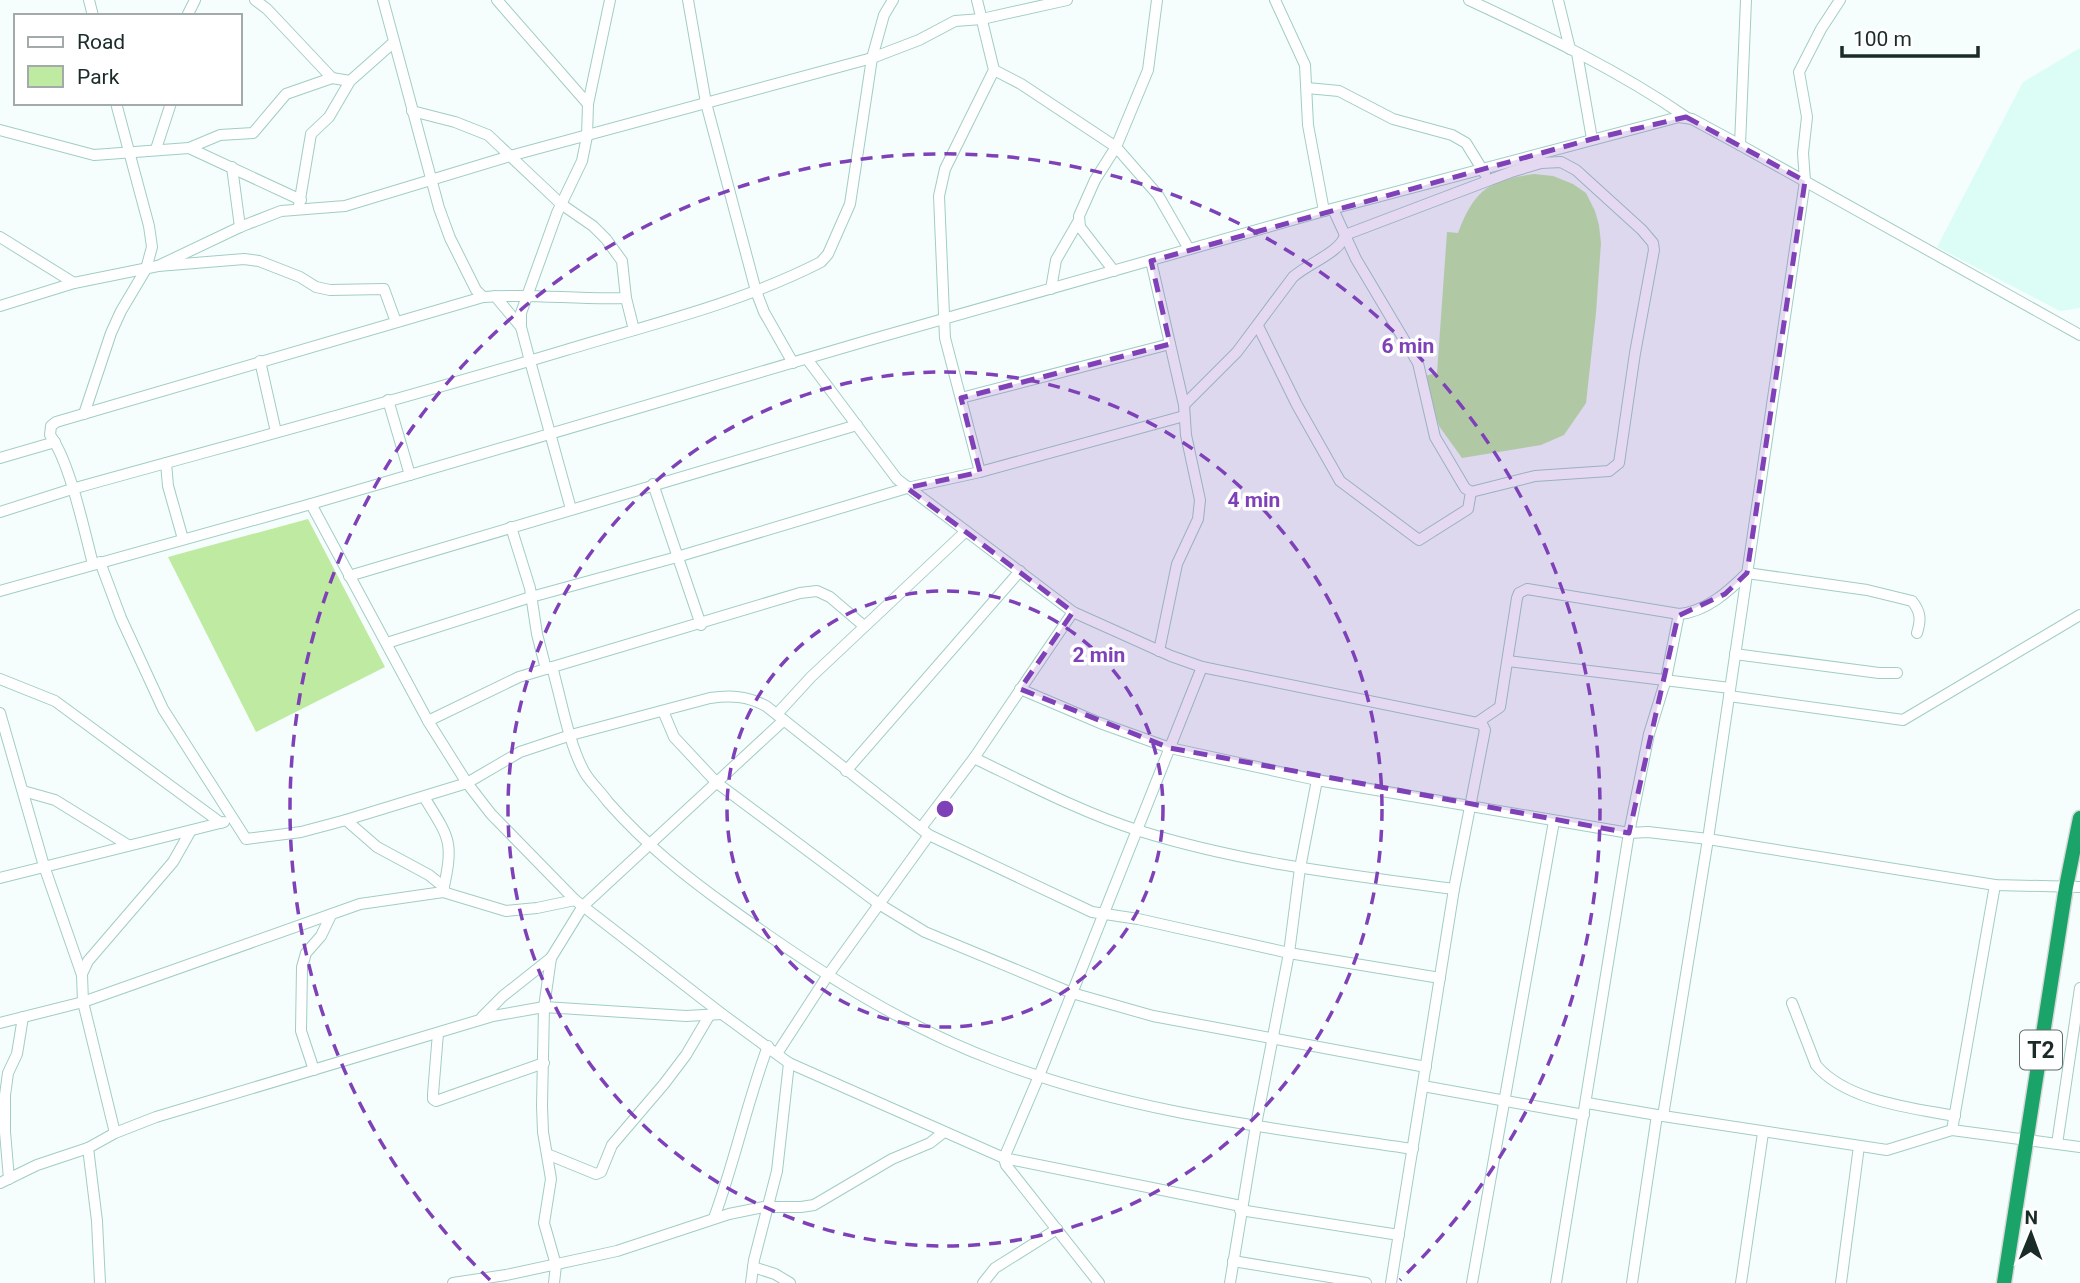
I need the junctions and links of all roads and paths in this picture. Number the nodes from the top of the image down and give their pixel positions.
1 (255, 0) edge
2 (383, 0) edge
3 (497, 0) edge
4 (610, 0) edge
5 (688, 0) edge
6 (893, 0) edge
7 (977, 0) edge
8 (1067, 0) edge
9 (1157, 0) edge
10 (1275, 0) edge
11 (1469, 0) edge
12 (1558, 0) edge
13 (1746, 0) edge
14 (1840, 0) edge
15 (982, 19) junction
16 (394, 42) junction
17 (1574, 51) junction
18 (872, 58) junction
19 (994, 70) junction
20 (331, 78) junction
21 (350, 81) junction
22 (1307, 88) junction
23 (706, 103) junction
24 (588, 104) junction
25 (116, 105) edge
26 (170, 105) edge
27 (412, 111) junction
28 (1686, 117) junction
29 (0, 130) edge
30 (587, 136) junction
31 (1592, 139) junction
32 (1740, 145) junction
33 (1116, 147) junction
34 (189, 148) junction
35 (156, 149) junction
36 (128, 152) junction
37 (510, 156) junction
38 (232, 167) junction
39 (1482, 169) junction
40 (430, 180) junction
41 (1489, 181) junction
42 (1805, 181) junction
43 (299, 204) junction
44 (561, 204) junction
45 (1329, 210) junction
46 (1078, 222) junction
47 (0, 226) edge
48 (240, 227) junction
49 (1345, 235) junction
50 (3, 238) edge
51 (1189, 249) junction
52 (1151, 261) junction
53 (159, 266) junction
54 (146, 269) junction
55 (1114, 271) junction
56 (74, 283) junction
57 (1051, 289) junction
58 (756, 291) junction
59 (526, 295) junction
60 (495, 296) junction
61 (483, 297) junction
62 (626, 298) junction
63 (0, 306) edge
64 (943, 319) junction
65 (396, 322) junction
66 (1258, 326) junction
67 (521, 327) junction
68 (634, 330) junction
69 (2080, 335) edge
70 (1170, 344) junction
71 (807, 359) junction
72 (260, 361) junction
73 (530, 361) junction
74 (793, 363) junction
75 (961, 398) junction
76 (388, 400) junction
77 (1184, 410) junction
78 (84, 414) junction
79 (857, 425) junction
80 (276, 432) junction
81 (551, 433) junction
82 (55, 442) junction
83 (0, 458) edge
84 (166, 463) junction
85 (980, 472) junction
86 (410, 475) junction
87 (653, 484) junction
88 (907, 488) junction
89 (72, 489) junction
90 (1471, 492) junction
91 (311, 504) junction
92 (571, 509) junction
93 (0, 512) edge
94 (511, 527) junction
95 (966, 531) junction
96 (183, 539) junction
97 (677, 557) junction
98 (97, 563) junction
99 (1020, 572) junction
100 (1747, 573) junction
101 (349, 576) junction
102 (0, 592) edge
103 (531, 597) junction
104 (1073, 612) junction
105 (1679, 614) junction
106 (2080, 615) edge
107 (701, 625) junction
108 (864, 626) junction
109 (1917, 633) dead end
110 (387, 643) junction
111 (1159, 650) junction
112 (1735, 654) junction
113 (1508, 662) junction
114 (1202, 667) junction
115 (549, 668) junction
116 (1897, 673) dead end
117 (0, 679) edge
118 (1666, 679) junction
119 (1020, 689) junction
120 (1730, 692) junction
121 (663, 711) junction
122 (0, 713) edge
123 (781, 717) junction
124 (428, 721) junction
125 (1478, 722) junction
126 (571, 735) junction
127 (1170, 748) junction
128 (974, 758) junction
129 (846, 771) junction
130 (1317, 780) junction
131 (467, 783) junction
132 (717, 783) junction
133 (23, 790) junction
134 (424, 797) junction
135 (1469, 807) junction
136 (2080, 817) edge
137 (234, 820) junction
138 (346, 820) junction
139 (1554, 821) junction
140 (221, 823) junction
141 (1137, 830) junction
142 (925, 831) junction
143 (190, 832) junction
144 (1629, 833) junction
145 (1708, 839) junction
146 (128, 845) junction
147 (648, 846) junction
148 (44, 866) junction
149 (1300, 869) junction
150 (0, 878) edge
151 (1995, 885) junction
152 (2073, 887) edge
153 (443, 889) junction
154 (1454, 889) junction
155 (579, 903) junction
156 (879, 904) junction
157 (331, 915) junction
158 (1103, 915) junction
159 (1290, 953) junction
160 (551, 958) junction
161 (82, 975) junction
162 (828, 975) junction
163 (1440, 978) junction
164 (2080, 988) edge
165 (1072, 993) junction
166 (83, 1002) junction
167 (1792, 1003) dead end
168 (544, 1007) junction
169 (722, 1014) junction
170 (709, 1016) junction
171 (23, 1017) junction
172 (481, 1019) junction
173 (0, 1023) edge
174 (438, 1033) junction
175 (1272, 1039) junction
176 (768, 1046) junction
177 (778, 1052) junction
178 (544, 1063) junction
179 (789, 1063) junction
180 (1426, 1067) junction
181 (314, 1070) junction
182 (1039, 1076) junction
183 (1423, 1086) junction
184 (1503, 1100) junction
185 (1587, 1102) junction
186 (1584, 1115) junction
187 (1660, 1116) junction
188 (1955, 1116) junction
189 (1256, 1125) junction
190 (1952, 1130) junction
191 (944, 1132) junction
192 (115, 1133) junction
193 (1763, 1133) junction
194 (2026, 1141) junction
195 (2057, 1144) junction
196 (1859, 1146) junction
197 (2080, 1147) edge
198 (88, 1148) junction
199 (1413, 1149) junction
200 (547, 1154) junction
201 (1004, 1158) junction
202 (4, 1181) edge
203 (769, 1208) junction
204 (1241, 1208) junction
205 (715, 1218) junction
206 (1057, 1229) junction
207 (1399, 1235) junction
208 (1233, 1261) junction
209 (555, 1265) junction
210 (753, 1267) junction
211 (475, 1281) edge
212 (100, 1283) edge
213 (453, 1283) edge
214 (554, 1283) edge
215 (751, 1283) edge
216 (790, 1283) edge
217 (983, 1283) edge
218 (1099, 1283) edge
219 (1230, 1283) edge
220 (1366, 1283) edge
221 (1391, 1283) edge
222 (1472, 1283) edge
223 (1556, 1283) edge
224 (1632, 1283) edge
225 (1741, 1283) edge
226 (1841, 1283) edge
227 (2004, 1283) edge

1 - 20 street
2 - 16 street
3 - 24 street
4 - 24 street
5 - 23 street
6 - 18 street
7 - 15 street
8 - 15 street
9 - 33 street
10 - 22 street
11 - 17 street
12 - 17 street
13 - 32 street
14 - 42 street
15 - 18 street
15 - 19 street
16 - 21 street
16 - 27 street
17 - 28 street
17 - 31 street
18 - 23 street
18 - 58 street
19 - 33 street
19 - 64 street
20 - 21 street
20 - 34 street
21 - 43 street
22 - 39 street
22 - 45 street
23 - 30 street
23 - 58 street
24 - 30 street
25 - 36 street
26 - 35 street
27 - 37 street
27 - 40 street
28 - 31 street
28 - 32 street
29 - 36 street
30 - 37 street
30 - 44 street
31 - 39 street
32 - 42 street
33 - 46 street
33 - 51 street
34 - 35 street
34 - 38 street
35 - 36 street
36 - 54 street
37 - 40 street
37 - 44 street
38 - 43 street
38 - 48 street
39 - 41 street
39 - 45 street
40 - 43 street
40 - 61 street
41 - 49 street
41 - 90 street
42 - 69 street
42 - 100 street
43 - 48 street
44 - 59 street
44 - 62 street
45 - 49 street
45 - 51 street
46 - 55 street
46 - 57 street
47 - 50 street
48 - 53 street
49 - 66 street
49 - 90 street
50 - 56 street
51 - 52 street
52 - 55 street
52 - 70 street
53 - 54 street
53 - 65 street
54 - 56 street
54 - 78 street
55 - 57 street
56 - 63 street
57 - 64 street
58 - 68 street
58 - 74 street
59 - 60 street
59 - 62 street
59 - 67 street
60 - 61 street
60 - 67 street
61 - 65 street
62 - 68 street
64 - 71 street
64 - 75 street
65 - 72 street
66 - 77 street
66 - 90 street
67 - 73 street
68 - 73 street
70 - 75 street
70 - 77 street
71 - 74 street
71 - 79 street
72 - 78 street
72 - 80 street
73 - 76 street
73 - 81 street
74 - 81 street
75 - 85 street
76 - 80 street
76 - 86 street
77 - 85 street
77 - 111 street
78 - 82 street
79 - 87 street
79 - 88 street
80 - 84 street
81 - 86 street
81 - 92 street
82 - 83 street
82 - 89 street
84 - 89 street
84 - 96 street
85 - 88 street
86 - 91 street
87 - 92 street
87 - 97 street
88 - 95 street
88 - 97 street
89 - 93 street
89 - 98 street
91 - 96 street
91 - 101 street
92 - 94 street
94 - 101 street
94 - 103 street
95 - 99 street
95 - 108 street
96 - 98 street
97 - 103 street
97 - 107 street
98 - 102 street
98 - 137 street
99 - 104 street
99 - 129 street
100 - 105 street
100 - 109 street
100 - 112 street
101 - 110 street
103 - 110 street
103 - 115 street
104 - 111 street
104 - 119 street
105 - 113 street
105 - 118 street
106 - 120 street
107 - 108 street
107 - 115 street
108 - 123 street
110 - 124 street
111 - 114 street
112 - 116 street
112 - 120 street
113 - 118 street
113 - 125 street
114 - 125 street
114 - 127 street
115 - 124 street
115 - 126 street
117 - 140 street
118 - 120 street
118 - 144 street
119 - 127 street
119 - 128 street
120 - 145 street
121 - 123 street
121 - 126 street
121 - 132 street
122 - 133 street
123 - 129 street
123 - 132 street
124 - 131 street
125 - 135 street
126 - 131 street
126 - 147 street
127 - 130 street
127 - 141 street
128 - 141 street
128 - 142 street
129 - 142 street
130 - 135 street
130 - 149 street
131 - 134 street
131 - 155 street
132 - 147 street
132 - 156 street
133 - 146 street
133 - 148 street
134 - 138 street
134 - 153 street
135 - 139 street
135 - 154 street
136 - 152 highway, T2
137 - 138 street
137 - 140 street
138 - 153 street
139 - 144 street
139 - 184 street
140 - 143 street
141 - 149 street
141 - 158 street
142 - 156 street
142 - 158 street
143 - 146 street
143 - 161 street
144 - 145 street
144 - 185 street
145 - 151 street
145 - 187 street
146 - 148 street
147 - 155 street
147 - 162 street
148 - 150 street
148 - 161 street
149 - 154 street
149 - 159 street
151 - 152 street
151 - 188 street
152 - 194 highway, T2
153 - 155 street
153 - 157 street
154 - 163 street
155 - 160 street
155 - 169 street
156 - 162 street
156 - 165 street
157 - 166 street
157 - 181 street
158 - 159 street
158 - 165 street
159 - 163 street
159 - 175 street
160 - 168 street
160 - 172 street
161 - 166 street
162 - 177 street
162 - 182 street
163 - 180 street
164 - 195 street
165 - 175 street
165 - 182 street
166 - 171 street
166 - 192 street
167 - 188 street
168 - 170 street
168 - 172 street
168 - 178 street
169 - 170 street
169 - 176 street
170 - 200 street
171 - 173 street
171 - 202 street
172 - 174 street
174 - 178 street
174 - 181 street
175 - 180 street
175 - 189 street
176 - 177 street
176 - 205 street
177 - 179 street
178 - 200 street
179 - 191 street
179 - 203 street
180 - 183 street
181 - 192 street
182 - 189 street
182 - 201 street
183 - 184 street
183 - 199 street
184 - 186 street
184 - 222 street
185 - 186 street
185 - 187 street
186 - 223 street
187 - 193 street
187 - 224 street
188 - 190 street
189 - 199 street
189 - 204 street
190 - 194 street
190 - 196 street
191 - 201 street
191 - 203 street
192 - 198 street
193 - 196 street
193 - 225 street
194 - 195 street
194 - 227 highway, T2
195 - 197 street
196 - 226 street
198 - 202 street
198 - 212 street
199 - 207 street
200 - 209 street
201 - 204 street
201 - 206 street
203 - 205 street
203 - 210 street
204 - 207 street
204 - 208 street
205 - 209 street
206 - 217 street
206 - 218 street
207 - 221 street
208 - 219 street
208 - 220 street
209 - 211 street
209 - 214 street
210 - 215 street
210 - 216 street
211 - 213 street

